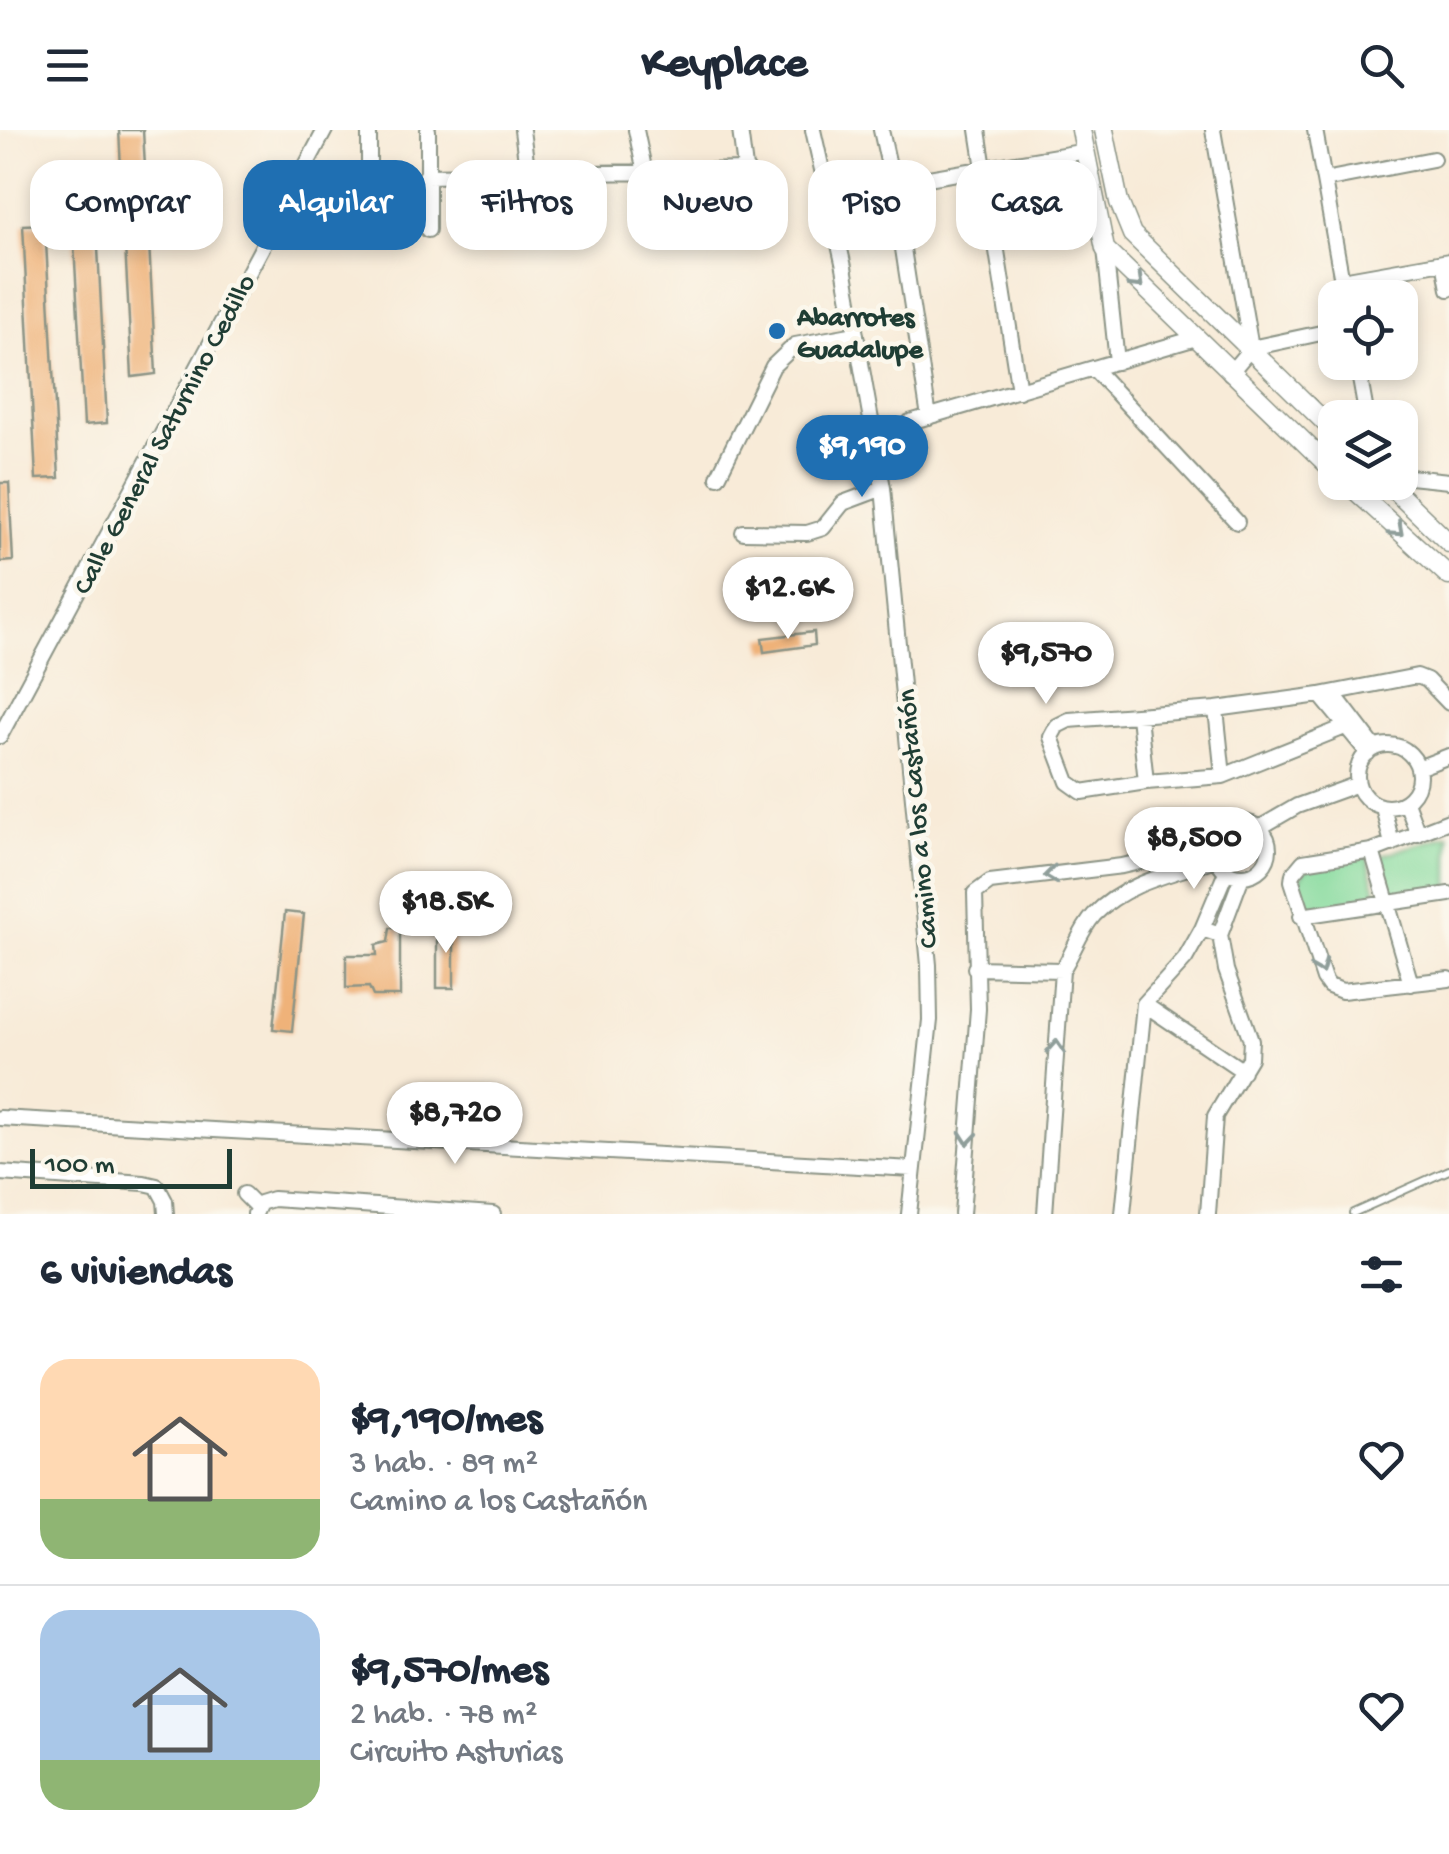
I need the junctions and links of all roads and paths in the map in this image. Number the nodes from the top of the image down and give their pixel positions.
1 (325, 130) edge
2 (369, 130) edge
3 (428, 130) edge
4 (522, 130) edge
5 (636, 130) edge
6 (740, 130) edge
7 (813, 130) edge
8 (881, 130) edge
9 (978, 130) edge
10 (1081, 130) edge
11 (1104, 130) edge
12 (1212, 130) edge
13 (1314, 130) edge
14 (1086, 151) junction
15 (1433, 159) dead end
16 (369, 160) edge
17 (526, 160) edge
18 (642, 160) edge
19 (745, 160) edge
20 (888, 160) edge
21 (983, 160) edge
22 (1036, 160) edge
23 (426, 176) junction
24 (446, 176) edge
25 (1324, 180) junction
26 (428, 230) dead end
27 (1104, 248) junction
28 (904, 250) edge
29 (997, 250) edge
30 (1446, 262) edge
31 (1342, 280) joint
32 (1449, 290) edge
33 (856, 334) junction
34 (1318, 334) edge
35 (1196, 338) junction
36 (1251, 348) junction
37 (1117, 362) junction
38 (1094, 368) junction
39 (1230, 373) junction
40 (1019, 390) junction
41 (1318, 415) edge
42 (929, 417) junction
43 (910, 422) dead end
44 (872, 427) junction
45 (822, 448) dead end
46 (1318, 456) edge
47 (718, 476) dead end
48 (1418, 478) edge
49 (1449, 481) edge
50 (883, 488) junction
51 (1366, 500) edge
52 (1405, 500) edge
53 (1238, 522) dead end
54 (743, 532) dead end
55 (1449, 543) edge
56 (1449, 576) edge
57 (1327, 694) junction
58 (1449, 703) edge
59 (1216, 709) junction
60 (1139, 716) junction
61 (1349, 723) junction
62 (0, 736) edge
63 (1372, 750) junction
64 (1449, 756) edge
65 (1418, 768) junction
66 (1223, 776) junction
67 (1146, 782) junction
68 (1358, 784) junction
69 (1406, 802) junction
70 (1383, 807) junction
71 (1449, 822) edge
72 (1259, 828) junction
73 (1418, 834) junction
74 (1392, 844) junction
75 (1216, 852) junction
76 (1372, 852) junction
77 (1122, 866) junction
78 (1226, 872) junction
79 (1242, 876) junction
80 (1128, 890) junction
81 (1449, 894) edge
82 (1386, 903) junction
83 (1302, 916) junction
84 (1202, 929) junction
85 (1220, 934) junction
86 (975, 968) junction
87 (1062, 970) junction
88 (1449, 978) edge
89 (1411, 984) junction
90 (1144, 1004) junction
91 (1243, 1071) junction
92 (0, 1118) edge
93 (912, 1169) junction
94 (1449, 1170) edge
95 (0, 1173) edge
96 (244, 1194) dead end
97 (256, 1210) edge
98 (458, 1213) edge
99 (1354, 1213) edge
100 (166, 1214) edge
101 (493, 1214) edge
102 (909, 1214) edge
103 (962, 1214) edge
104 (1044, 1214) edge
105 (1122, 1214) edge
106 (1208, 1214) edge

1 - 62 street, Calle General Saturnino Cedillo
2 - 16 street
3 - 23 street
4 - 17 street
5 - 18 street
6 - 19 street
7 - 33 street, Camino a los Castañón
8 - 20 street
9 - 21 street
10 - 14 street
11 - 36 street
12 - 36 street
13 - 25 street
14 - 22 street
14 - 27 street
15 - 25 street
23 - 24 street
23 - 26 street
25 - 31 street
27 -> 35 street
27 - 37 street
28 - 42 street
29 - 40 street
30 - 31 street
30 - 32 street
33 - 44 street, Camino a los Castañón
33 - 47 street
34 - 36 street
35 - 37 street
35 - 39 street
36 - 39 street
36 - 41 street
37 - 38 street
38 - 40 street
38 - 53 street
39 - 46 street
40 - 42 street
42 - 43 street
44 - 45 street
44 - 50 street, Camino a los Castañón
48 - 49 street
50 - 54 street
50 - 93 street, Camino a los Castañón
51 -> 56 street
52 - 55 street
57 - 58 street
57 - 59 street
57 - 61 street
59 - 60 street
59 - 66 street
60 - 67 street
60 - 67 street
61 - 63 street
61 - 66 street
63 - 65 street
63 - 68 street
64 - 65 street
65 - 69 street
66 - 67 street
68 - 70 street
68 - 72 street
69 - 70 street
69 - 73 street
70 - 74 street
71 - 73 street
72 - 75 street
72 - 79 street
73 - 74 street
74 - 76 street
75 - 77 street
75 - 78 street
75 - 80 street
76 - 82 street
76 - 83 street
77 - 80 street
77 -> 86 street
78 - 79 street
78 - 84 street
79 - 85 street
80 - 87 street
81 - 82 street
82 - 83 street
82 - 89 street
83 -> 89 street
84 - 85 street
84 - 90 street
85 - 91 street
86 - 87 street
86 -> 103 street
104 -> 87 street
88 - 89 street
90 - 91 street
90 - 105 street
91 - 106 street
92 - 93 street
93 - 102 street, Camino a los Castañón
94 - 99 lane
95 - 100 street
96 - 97 street
97 - 98 street
98 - 101 street

